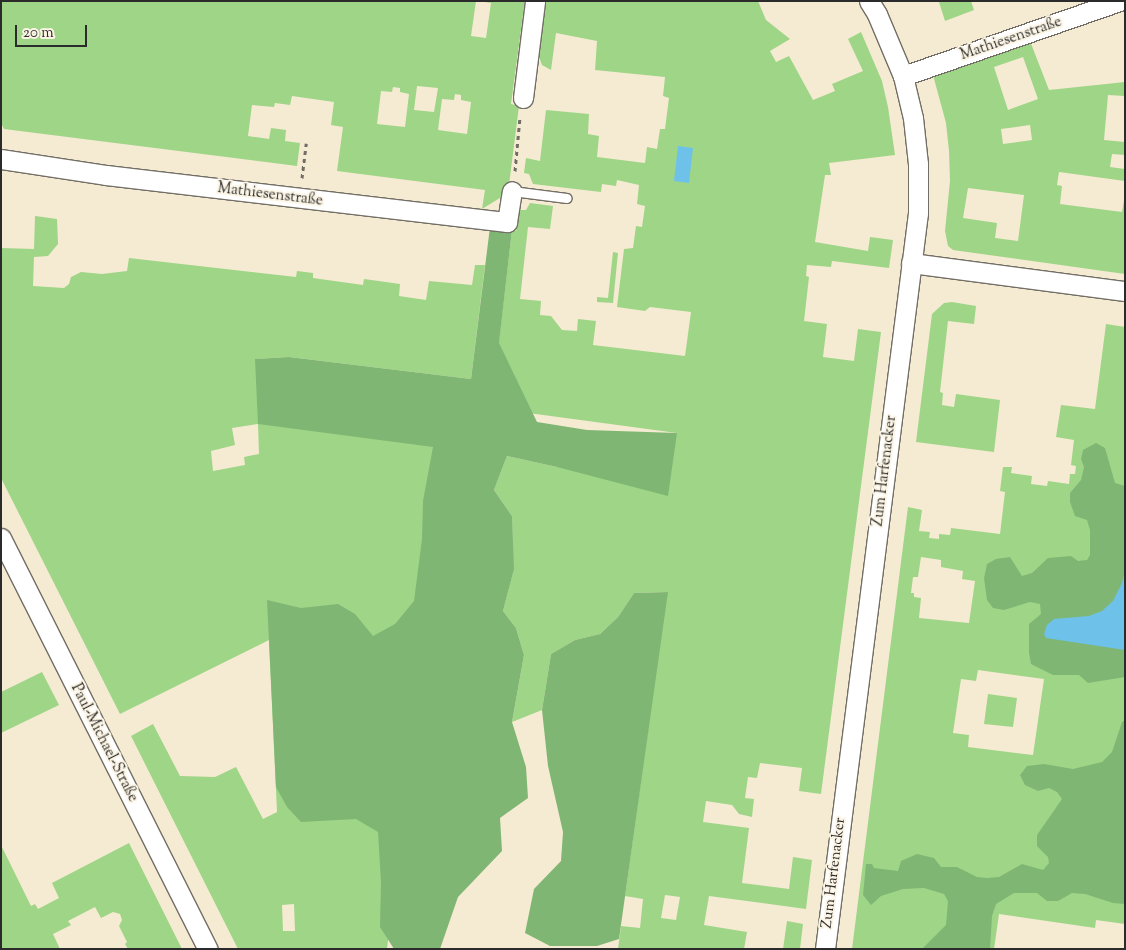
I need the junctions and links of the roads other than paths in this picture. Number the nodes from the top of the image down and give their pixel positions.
1 (536, 1) edge
2 (869, 1) edge
3 (1120, 1) edge
4 (903, 76) junction
5 (523, 98) road end
6 (1, 159) edge
7 (512, 191) joint
8 (567, 198) dead end
9 (911, 263) junction
10 (1125, 291) edge
11 (1, 538) edge
12 (208, 949) edge
13 (824, 949) edge

1 - 5 street
2 - 4 street, Zum Harfenacker
3 - 4 street, Mathiesenstraße
4 - 9 street, Zum Harfenacker
6 - 7 street, Mathiesenstraße
7 - 8 lane
9 - 10 street
9 - 13 street, Zum Harfenacker
11 - 12 street, Paul-Michael-Straße

